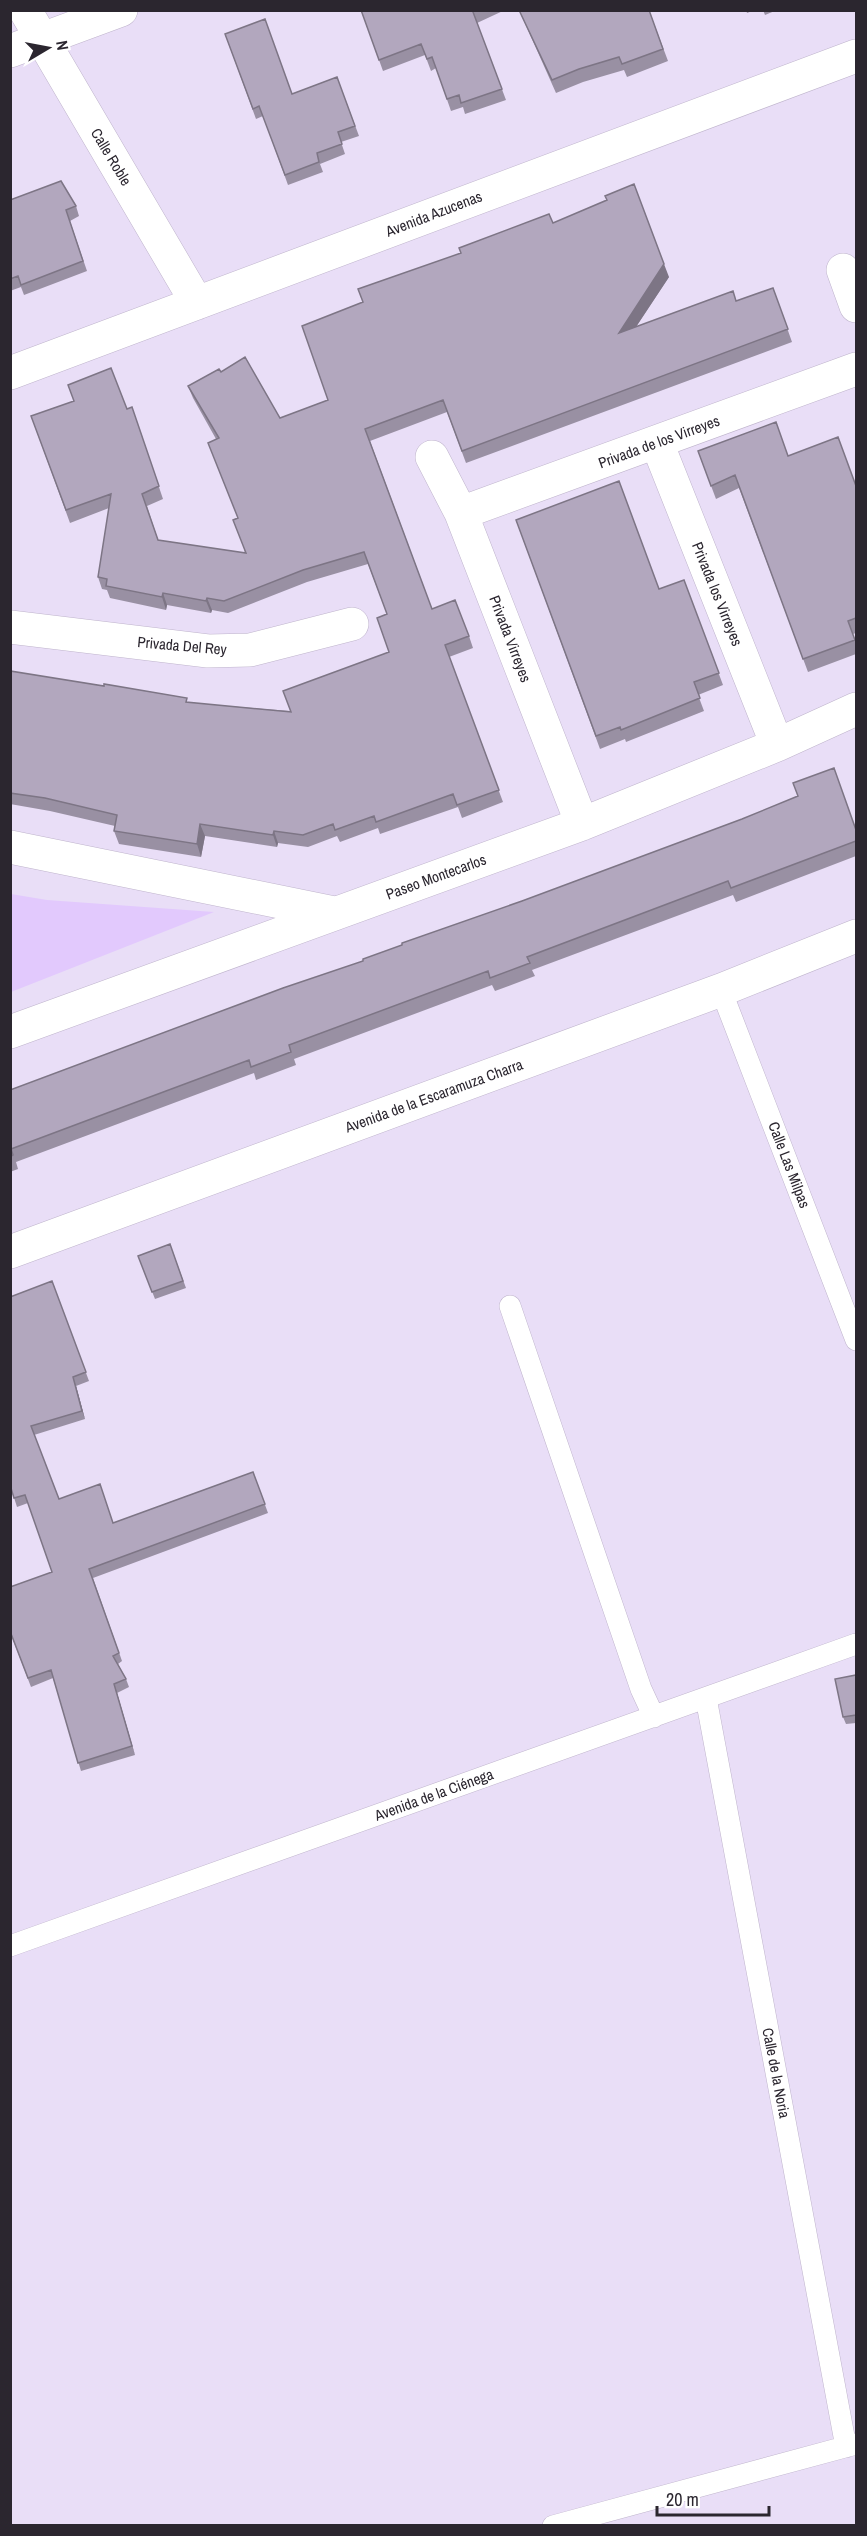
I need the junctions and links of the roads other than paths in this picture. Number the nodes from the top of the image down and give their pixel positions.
1 (25, 10) edge
2 (121, 10) edge
3 (42, 39) junction
4 (10, 51) edge
5 (856, 56) edge
6 (843, 270) dead end
7 (197, 303) junction
8 (856, 306) edge
9 (856, 369) edge
10 (10, 373) edge
11 (657, 443) junction
12 (432, 457) dead end
13 (461, 513) junction
14 (352, 624) dead end
15 (10, 627) edge
16 (856, 709) edge
17 (777, 745) junction
18 (582, 824) junction
19 (10, 847) edge
20 (334, 913) junction
21 (856, 936) edge
22 (722, 990) junction
23 (10, 1032) edge
24 (10, 1252) edge
25 (510, 1306) dead end
26 (856, 1340) edge
27 (856, 1644) edge
28 (706, 1698) junction
29 (654, 1717) junction
30 (10, 1946) edge
31 (851, 2446) edge
32 (553, 2526) edge

1 - 3 street, Calle Roble
2 - 3 street
3 - 4 street
3 - 7 street, Calle Roble
5 - 7 street, Avenida Azucenas
6 - 8 street
7 - 10 street, Avenida Azucenas
9 - 11 street, Privada de los Virreyes
11 - 13 street, Privada de los Virreyes
11 - 17 street, Privada los Virreyes
12 - 13 street, Privada Virreyes
13 - 18 street, Privada Virreyes
14 - 15 street, Privada Del Rey
16 - 17 street, Paseo Montecarlos
17 - 18 street, Paseo Montecarlos
18 - 20 street, Paseo Montecarlos
19 - 20 street
20 - 23 street, Paseo Montecarlos
21 - 22 street, Avenida de la Escaramuza Charra
22 - 24 street, Avenida de la Escaramuza Charra
22 - 26 lane, Calle Las Milpas
25 - 29 lane
27 - 28 lane, Avenida de la Ciénega
28 - 29 lane, Avenida de la Ciénega
28 - 31 lane, Calle de la Noria
29 - 30 lane, Avenida de la Ciénega
31 - 32 lane

